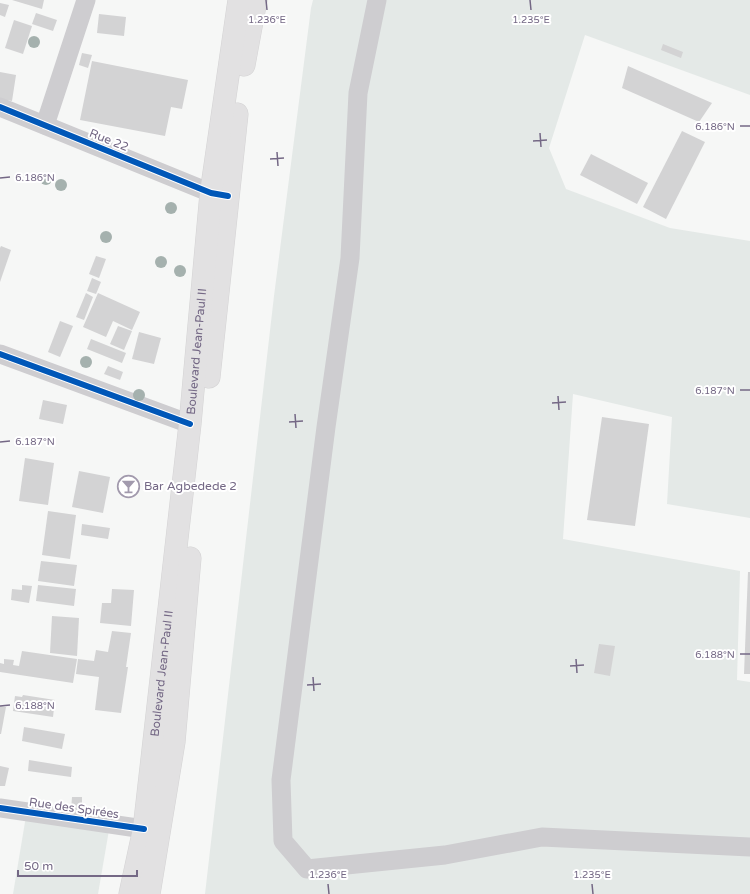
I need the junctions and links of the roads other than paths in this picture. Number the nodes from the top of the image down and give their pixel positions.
1 (86, 0) edge
2 (240, 0) edge
3 (256, 0) edge
4 (377, 0) edge
5 (0, 107) edge
6 (45, 126) junction
7 (219, 194) junction
8 (0, 354) edge
9 (190, 424) junction
10 (0, 808) edge
11 (144, 829) junction
12 (750, 846) edge
13 (130, 894) edge
14 (149, 894) edge

1 - 6 street
2 - 7 main road, Boulevard Jean-Paul II
3 - 7 main road, Boulevard Jean-Paul II
4 - 12 street
5 - 6 street, Rue 22
6 - 7 street, Rue 22
7 - 9 main road, Boulevard Jean-Paul II
7 - 14 main road, Boulevard Jean-Paul II
8 - 9 street
9 - 11 main road, Boulevard Jean-Paul II
10 - 11 street, Rue des Spirées
11 - 13 main road, Boulevard Jean-Paul II

